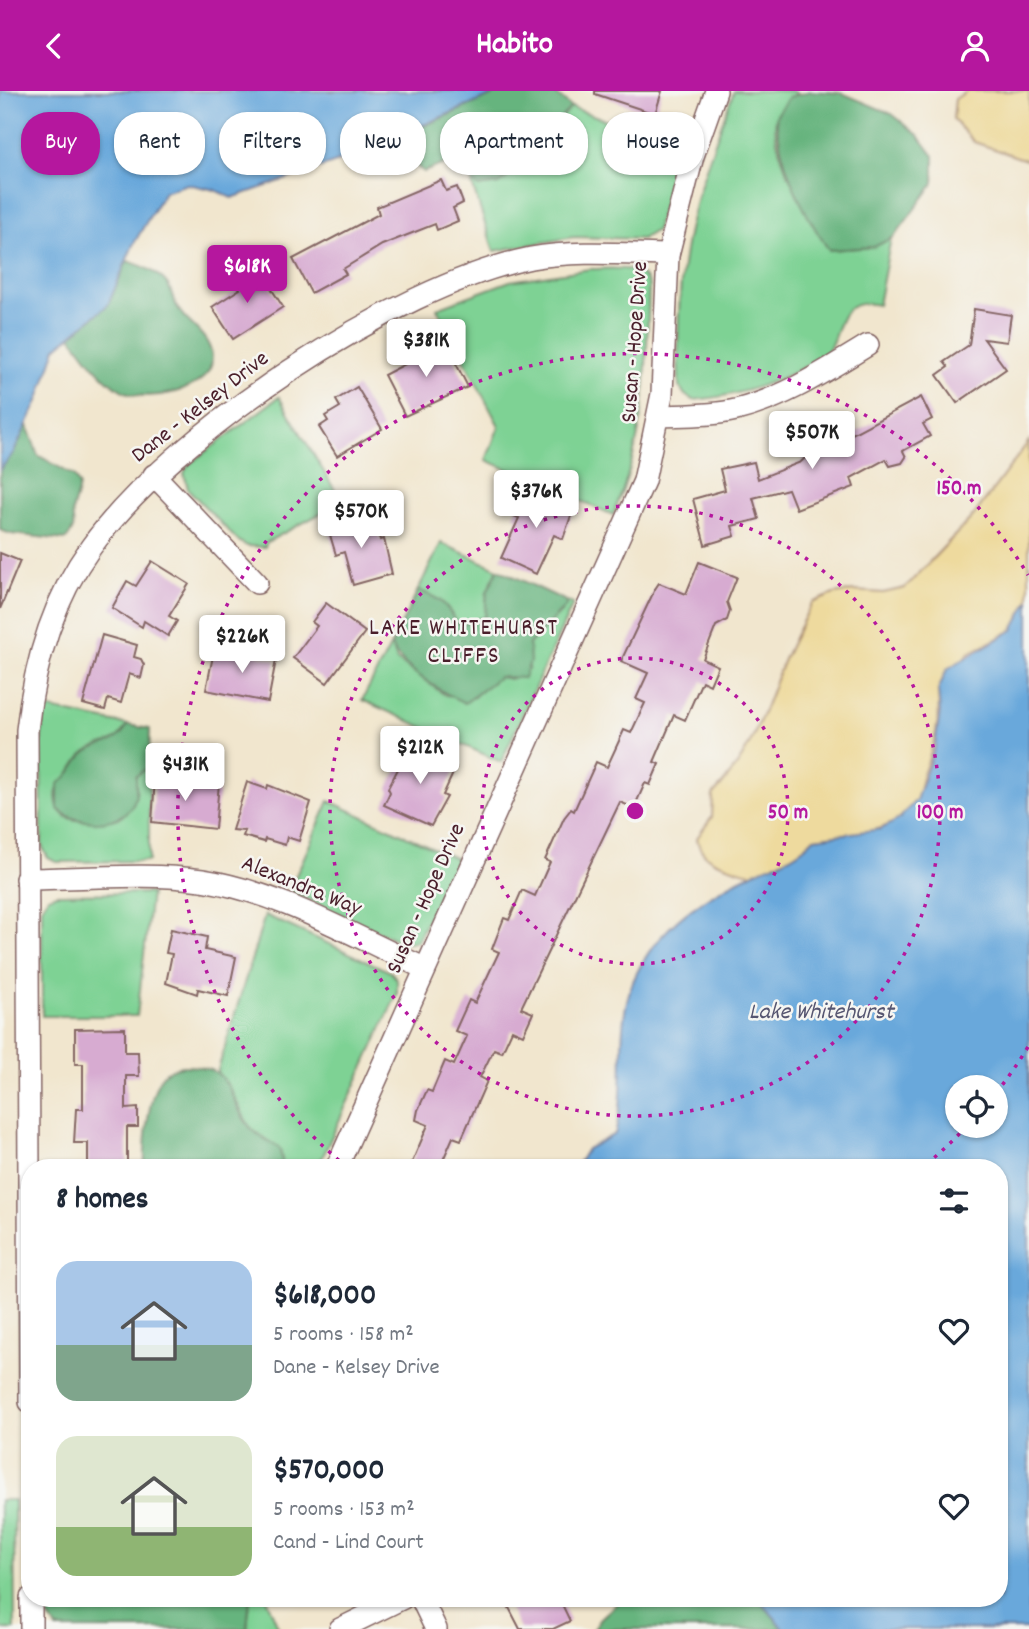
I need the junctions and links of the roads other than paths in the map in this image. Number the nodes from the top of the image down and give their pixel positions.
1 (716, 91) edge
2 (668, 255) junction
3 (868, 345) dead end
4 (659, 417) junction
5 (154, 475) junction
6 (257, 583) dead end
7 (26, 879) junction
8 (424, 968) junction
9 (28, 1159) edge
10 (340, 1159) edge
11 (31, 1607) edge
12 (385, 1607) edge
13 (425, 1607) edge
14 (31, 1629) edge
15 (340, 1629) edge
16 (436, 1629) edge

1 - 2 street, Susan - Hope Drive
2 - 4 street, Susan - Hope Drive
2 - 5 street, Dane - Kelsey Drive
3 - 4 street
4 - 8 street, Susan - Hope Drive
5 - 6 street
5 - 7 street, Dane - Kelsey Drive
7 - 8 street, Alexandra Way
7 - 9 street, Dane - Kelsey Drive
8 - 10 street, Susan - Hope Drive
11 - 14 street
12 - 15 street
13 - 16 street

